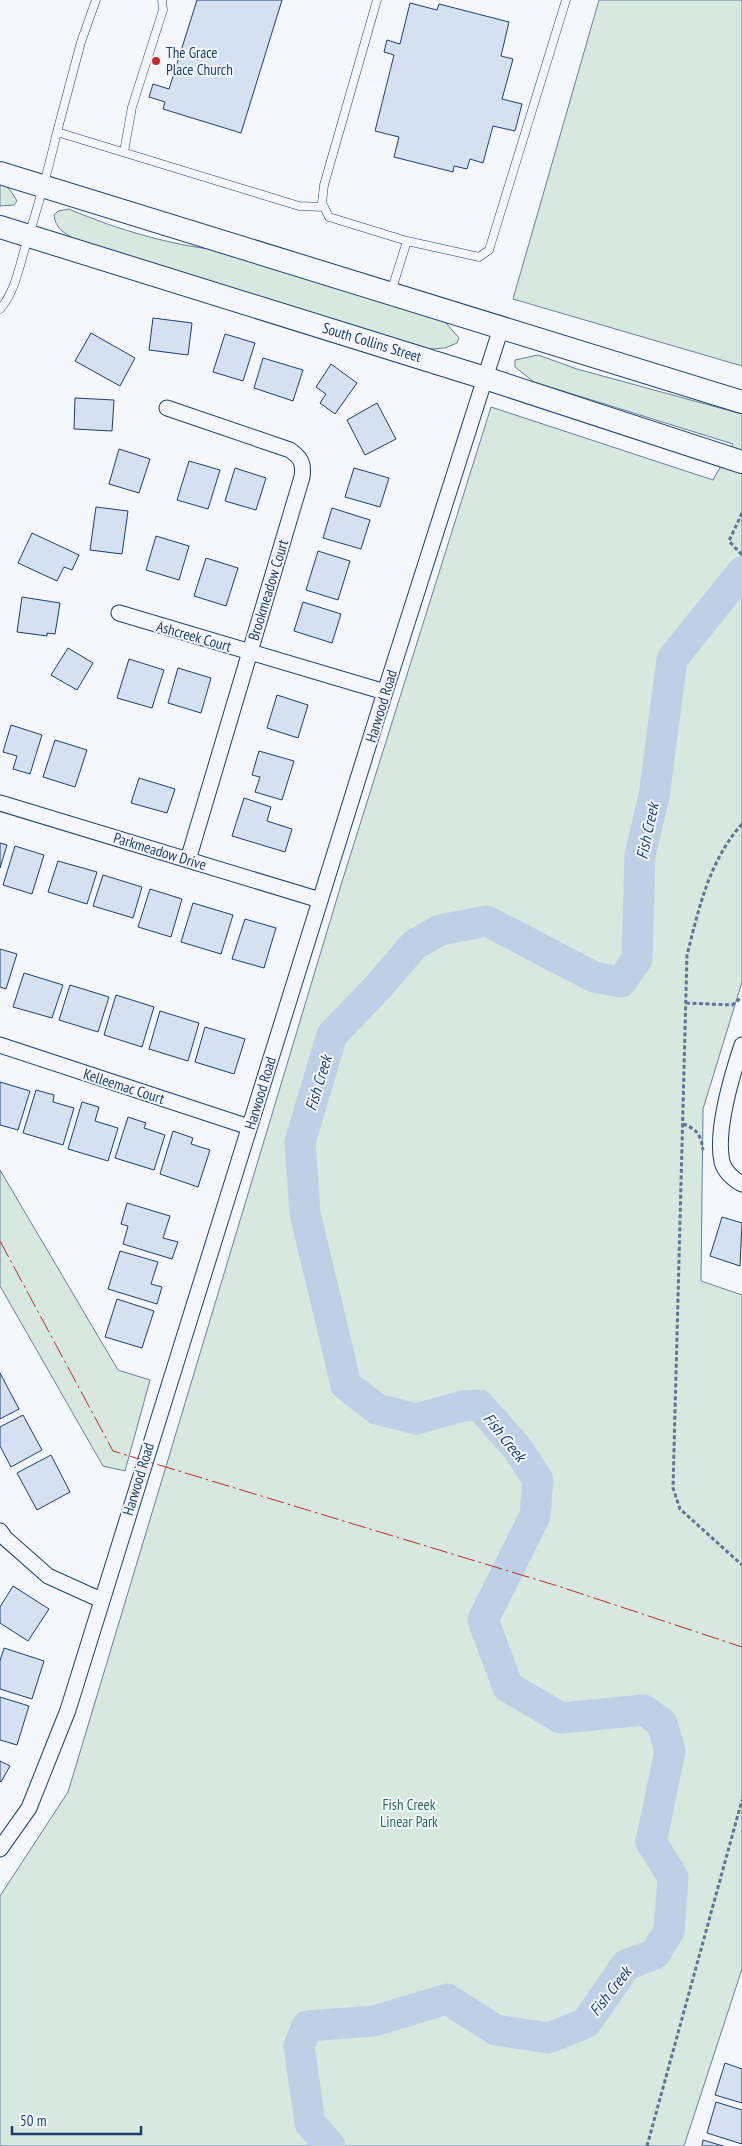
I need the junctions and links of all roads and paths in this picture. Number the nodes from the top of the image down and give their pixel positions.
1 (96, 0) edge
2 (162, 0) edge
3 (377, 0) edge
4 (566, 0) edge
5 (57, 132) junction
6 (124, 152) junction
7 (0, 173) edge
8 (44, 186) junction
9 (324, 207) junction
10 (0, 227) edge
11 (29, 236) junction
12 (407, 241) junction
13 (390, 294) junction
14 (0, 309) edge
15 (501, 328) junction
16 (485, 378) junction
17 (742, 402) edge
18 (167, 408) dead end
19 (742, 462) edge
20 (742, 513) edge
21 (742, 555) edge
22 (119, 613) dead end
23 (250, 652) junction
24 (385, 692) junction
25 (0, 803) edge
26 (742, 824) edge
27 (188, 860) junction
28 (320, 900) junction
29 (742, 997) edge
30 (686, 1003) junction
31 (0, 1045) edge
32 (742, 1045) edge
33 (249, 1127) junction
34 (742, 1184) edge
35 (0, 1531) edge
36 (742, 1565) edge
37 (101, 1600) junction
38 (742, 1800) edge
39 (0, 1849) edge
40 (647, 2146) edge

1 - 5 lane
2 - 6 lane
3 - 9 lane
4 - 12 lane
5 - 6 lane
5 - 8 lane
6 - 9 lane
7 - 8 main road
8 - 11 lane
8 - 13 main road
9 - 12 lane
10 - 11 main road, South Collins Street
11 - 14 lane
11 - 16 main road, South Collins Street
12 - 13 lane
13 - 15 main road
15 - 16 street, Harwood Road
15 - 17 main road
16 - 19 main road, South Collins Street
16 - 24 street, Harwood Road
18 - 23 street, Brookmeadow Court
20 - 21 path
22 - 23 street, Ashcreek Court
23 - 24 street, Ashcreek Court
23 - 27 street, Brookmeadow Court
24 - 28 street, Harwood Road
25 - 27 street, Parkmeadow Drive
26 - 30 path
27 - 28 street, Parkmeadow Drive
28 - 33 street, Harwood Road
29 - 30 path
30 - 36 path
31 - 33 street, Kelleemac Court
32 - 34 street
33 - 37 street, Harwood Road
35 - 37 street
37 - 39 street, Harwood Road
38 - 40 path

